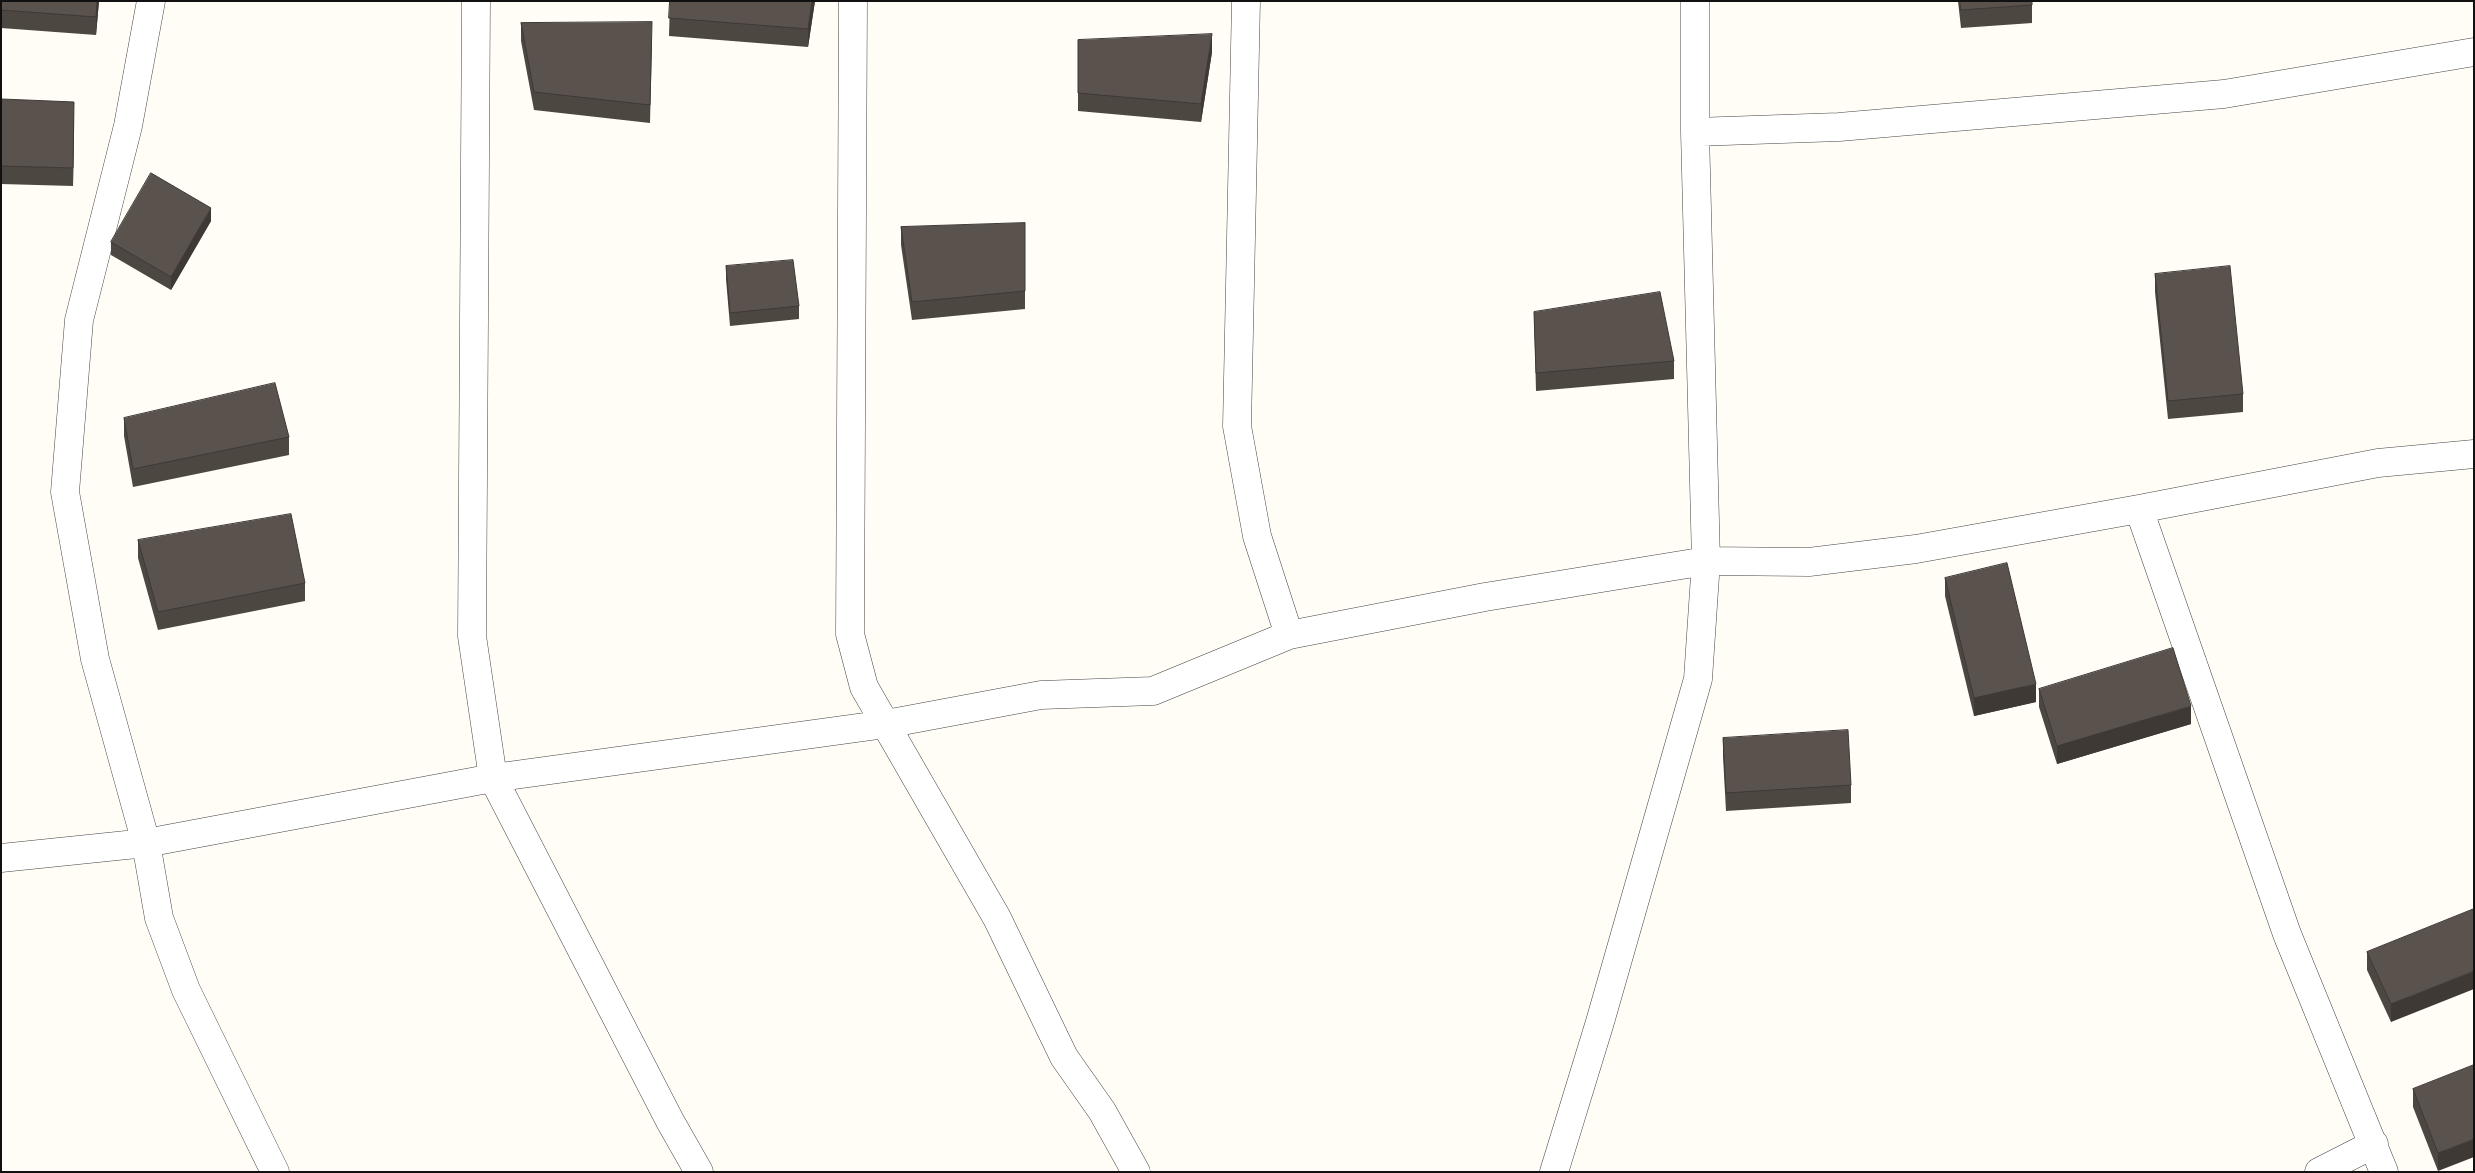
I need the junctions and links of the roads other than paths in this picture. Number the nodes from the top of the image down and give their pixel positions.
1 (151, 1) edge
2 (476, 1) edge
3 (853, 1) edge
4 (1246, 1) edge
5 (1695, 1) edge
6 (2474, 52) edge
7 (1695, 132) junction
8 (2474, 454) edge
9 (2139, 509) junction
10 (1706, 561) junction
11 (1290, 635) junction
12 (886, 724) junction
13 (493, 778) junction
14 (146, 843) junction
15 (1, 858) edge
16 (2374, 1144) junction
17 (275, 1172) edge
18 (700, 1172) edge
19 (1136, 1172) edge
20 (1554, 1172) edge
21 (2318, 1172) edge
22 (2384, 1172) edge

1 - 14 street
2 - 13 street
3 - 12 street
4 - 11 street
5 - 7 street
6 - 7 street
7 - 10 street
8 - 9 street
9 - 10 street
9 - 16 street
10 - 11 street
10 - 20 street
11 - 12 street
12 - 13 street
12 - 19 street
13 - 14 street
13 - 18 street
14 - 15 street
14 - 17 street
16 - 21 street
16 - 22 street

